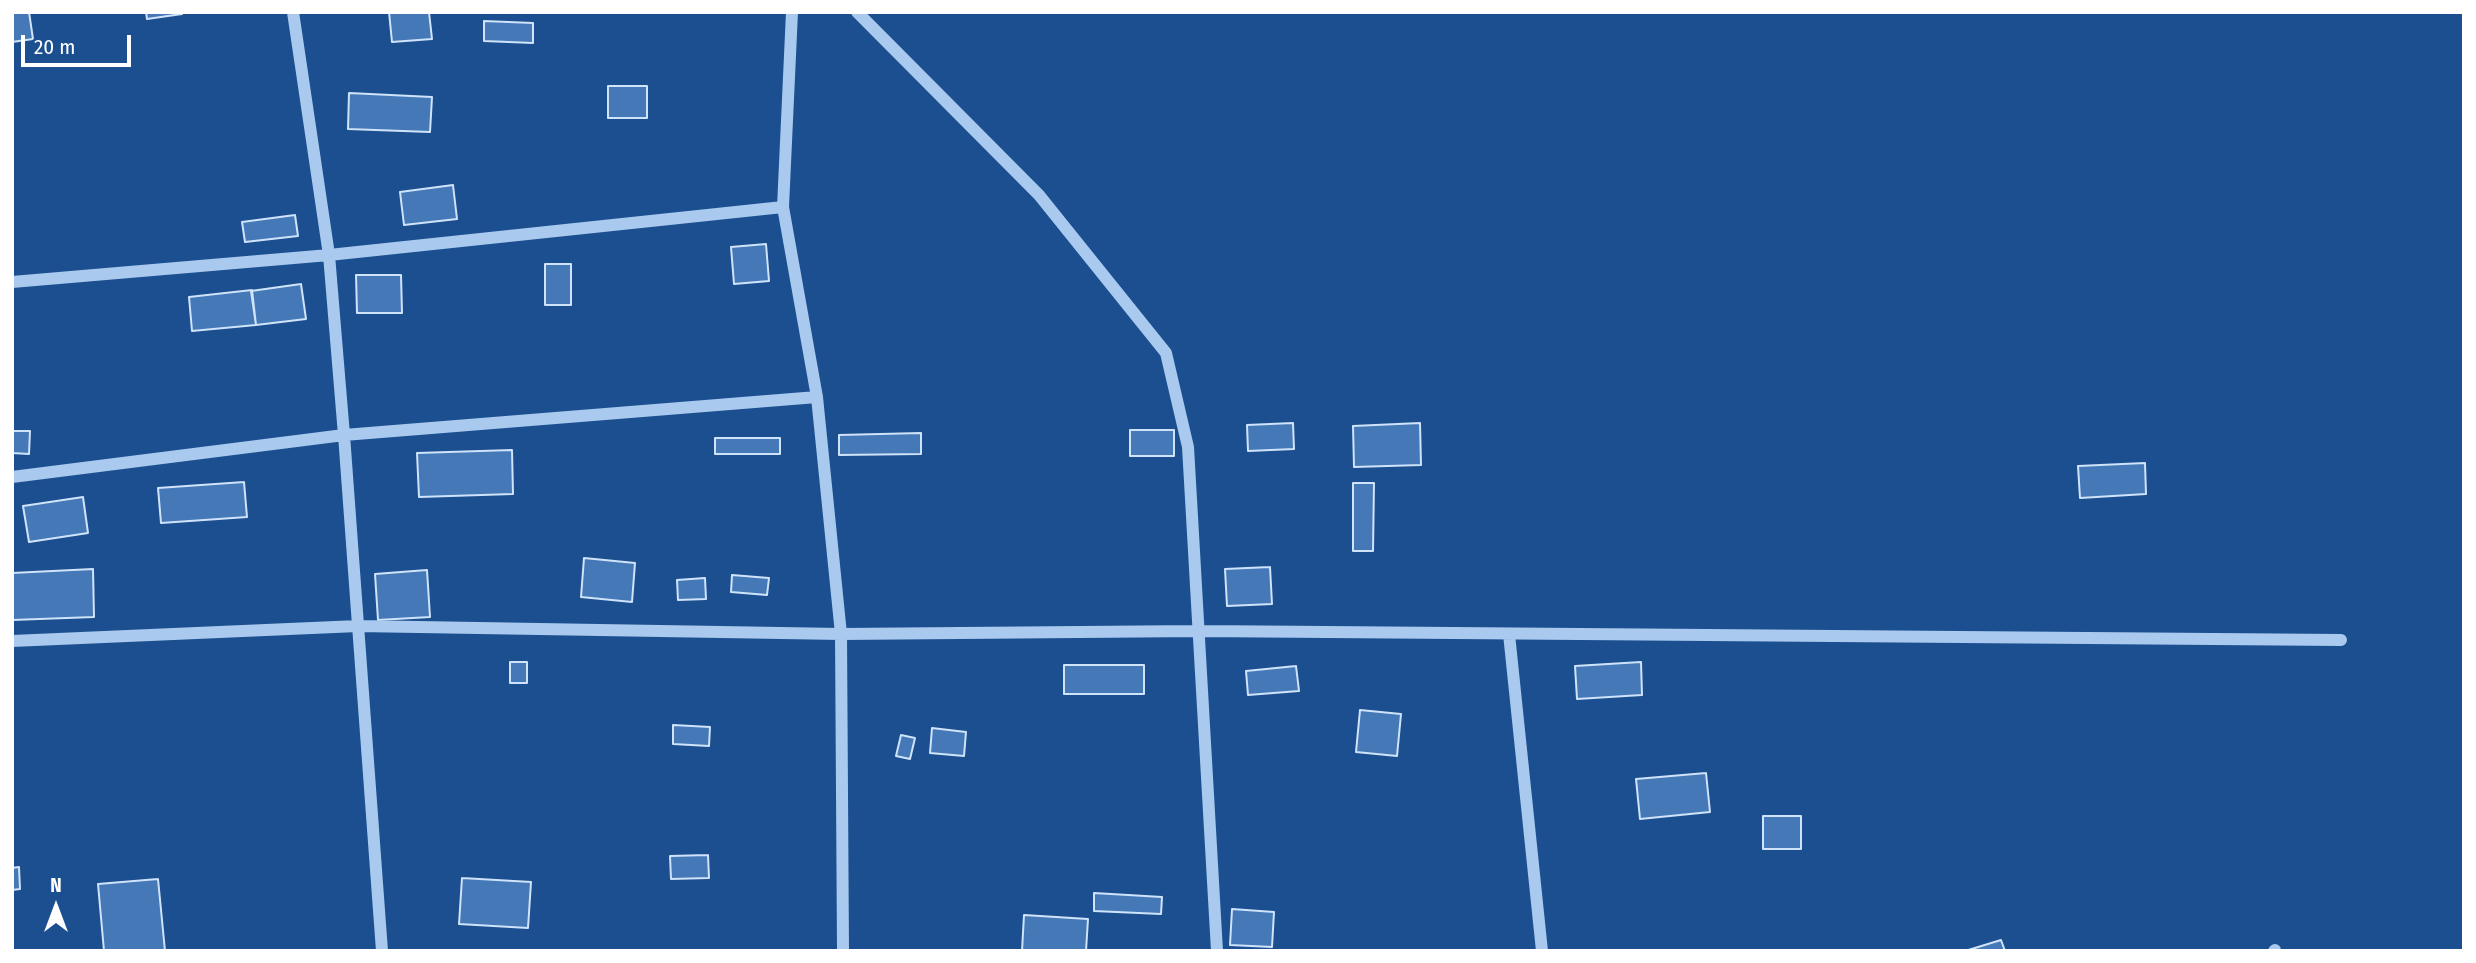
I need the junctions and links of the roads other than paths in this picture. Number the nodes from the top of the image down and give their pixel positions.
1 (293, 12) edge
2 (792, 12) edge
3 (857, 12) edge
4 (783, 207) junction
5 (328, 254) junction
6 (12, 282) edge
7 (817, 397) junction
8 (345, 435) junction
9 (12, 477) edge
10 (358, 626) junction
11 (1199, 631) junction
12 (842, 634) junction
13 (1509, 634) junction
14 (2341, 640) dead end
15 (12, 641) edge
16 (382, 951) edge
17 (843, 951) edge
18 (1217, 951) edge
19 (1542, 951) edge

1 - 5 street
2 - 4 street
3 - 11 street
4 - 5 street
4 - 7 street
5 - 6 street
5 - 8 street
7 - 8 street
7 - 12 street
8 - 9 street
8 - 10 street
10 - 12 street
10 - 15 street
10 - 16 street
11 - 12 street
11 - 13 street
11 - 18 street
12 - 17 street
13 - 14 street
13 - 19 street

